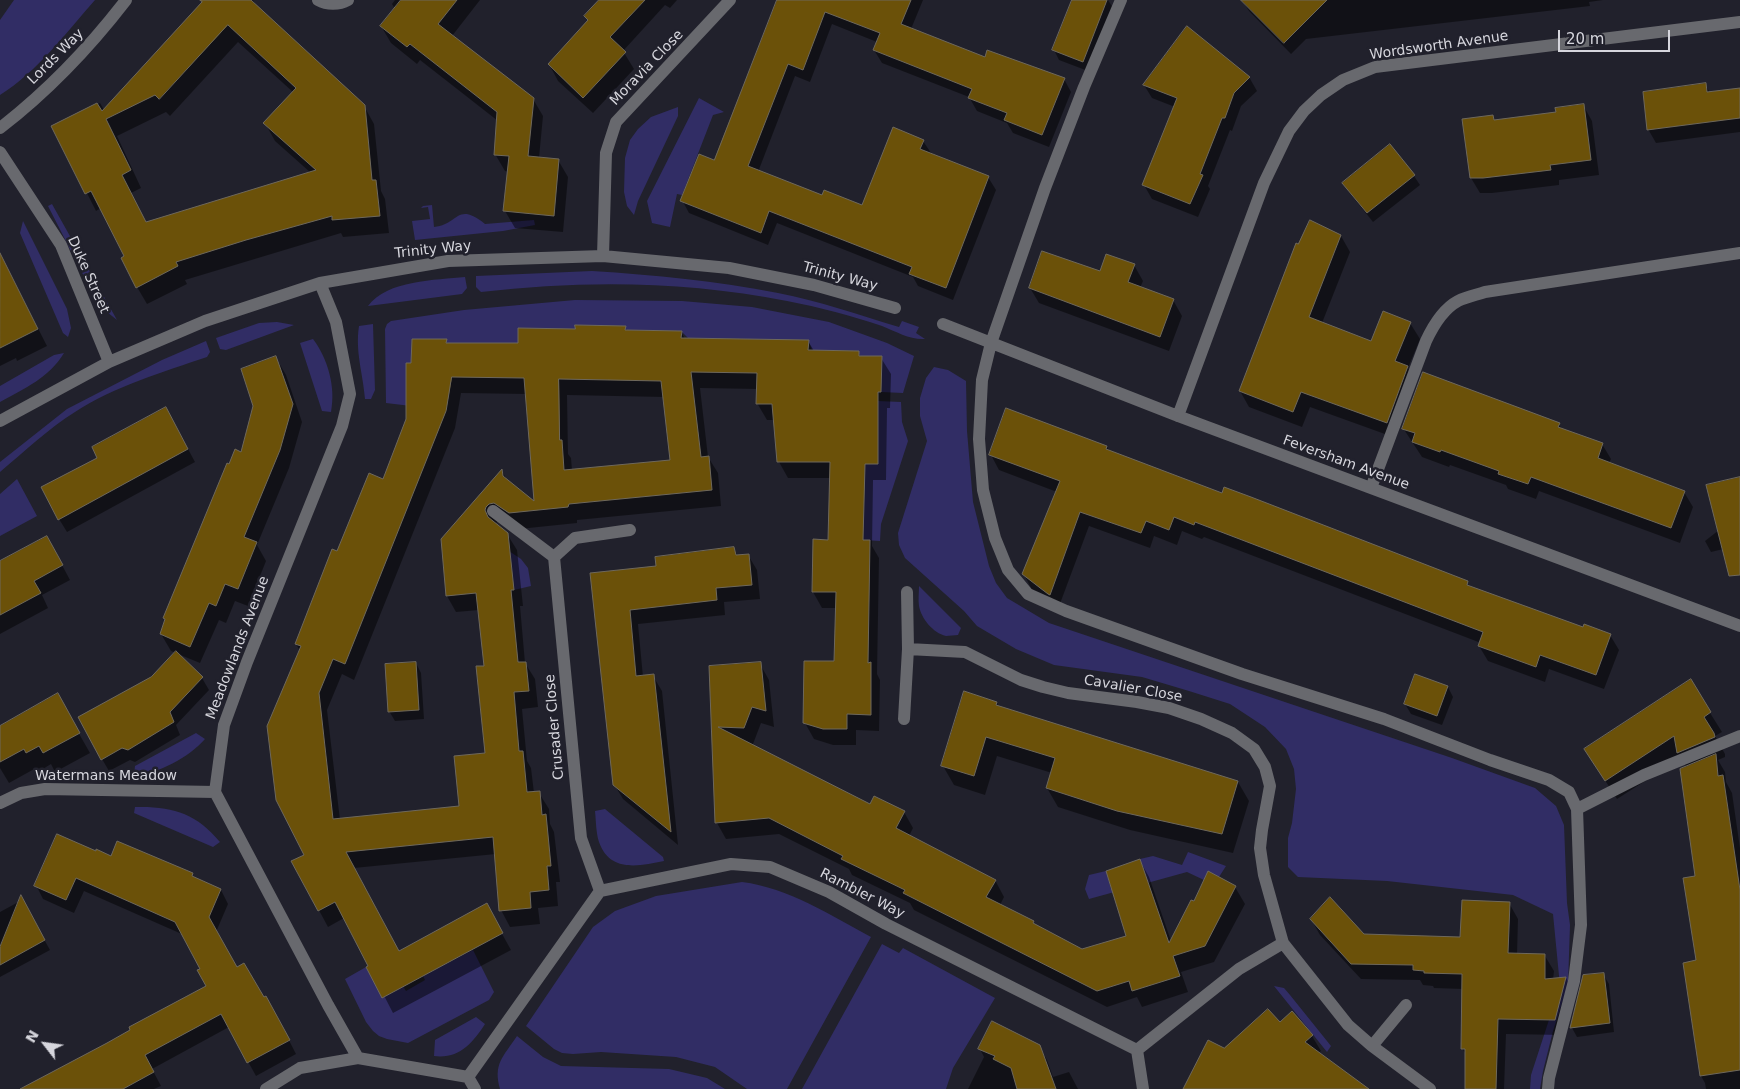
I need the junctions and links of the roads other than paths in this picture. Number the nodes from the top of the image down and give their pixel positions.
1 (126, 0) edge
2 (318, 0) edge
3 (348, 0) edge
4 (730, 0) edge
5 (1121, 0) edge
6 (1740, 22) edge
7 (0, 128) edge
8 (0, 152) edge
9 (1740, 253) edge
10 (603, 256) junction
11 (320, 283) junction
12 (895, 308) dead end
13 (943, 324) dead end
14 (991, 343) junction
15 (109, 362) junction
16 (1178, 416) junction
17 (0, 421) edge
18 (1371, 488) junction
19 (492, 511) dead end
20 (630, 530) dead end
21 (554, 557) junction
22 (907, 592) dead end
23 (1740, 626) edge
24 (908, 649) junction
25 (904, 719) dead end
26 (1740, 736) edge
27 (215, 792) junction
28 (0, 803) edge
29 (1577, 808) junction
30 (600, 890) junction
31 (1283, 943) junction
32 (1406, 1005) dead end
33 (1372, 1046) junction
34 (1137, 1050) junction
35 (358, 1058) junction
36 (468, 1077) junction
37 (266, 1089) edge
38 (476, 1089) edge
39 (1143, 1089) edge
40 (1430, 1089) edge
41 (1548, 1089) edge

1 - 7 street, Lords Way
2 - 3 street
4 - 10 street, Moravia Close
5 - 14 street
6 - 16 street, Wordsworth Avenue
8 - 15 street, Duke Street
9 - 18 street
10 - 11 street, Trinity Way
10 - 12 street, Trinity Way
11 - 15 street, Trinity Way
11 - 27 street, Meadowlands Avenue
13 - 14 street, Feversham Avenue
14 - 16 street, Feversham Avenue
14 - 29 street
15 - 17 street, Trinity Way
16 - 18 street, Feversham Avenue
18 - 23 street, Feversham Avenue
19 - 21 street
20 - 21 street
21 - 30 street, Crusader Close
22 - 24 street
24 - 25 street
24 - 31 street, Cavalier Close
26 - 29 street
27 - 28 street, Watermans Meadow
27 - 35 street
29 - 41 street
30 - 34 street, Rambler Way
30 - 36 street
31 - 33 street, Cavalier Close
31 - 34 street
32 - 33 street
33 - 40 street, Cavalier Close
34 - 39 street
35 - 36 street
35 - 37 street
36 - 38 street

